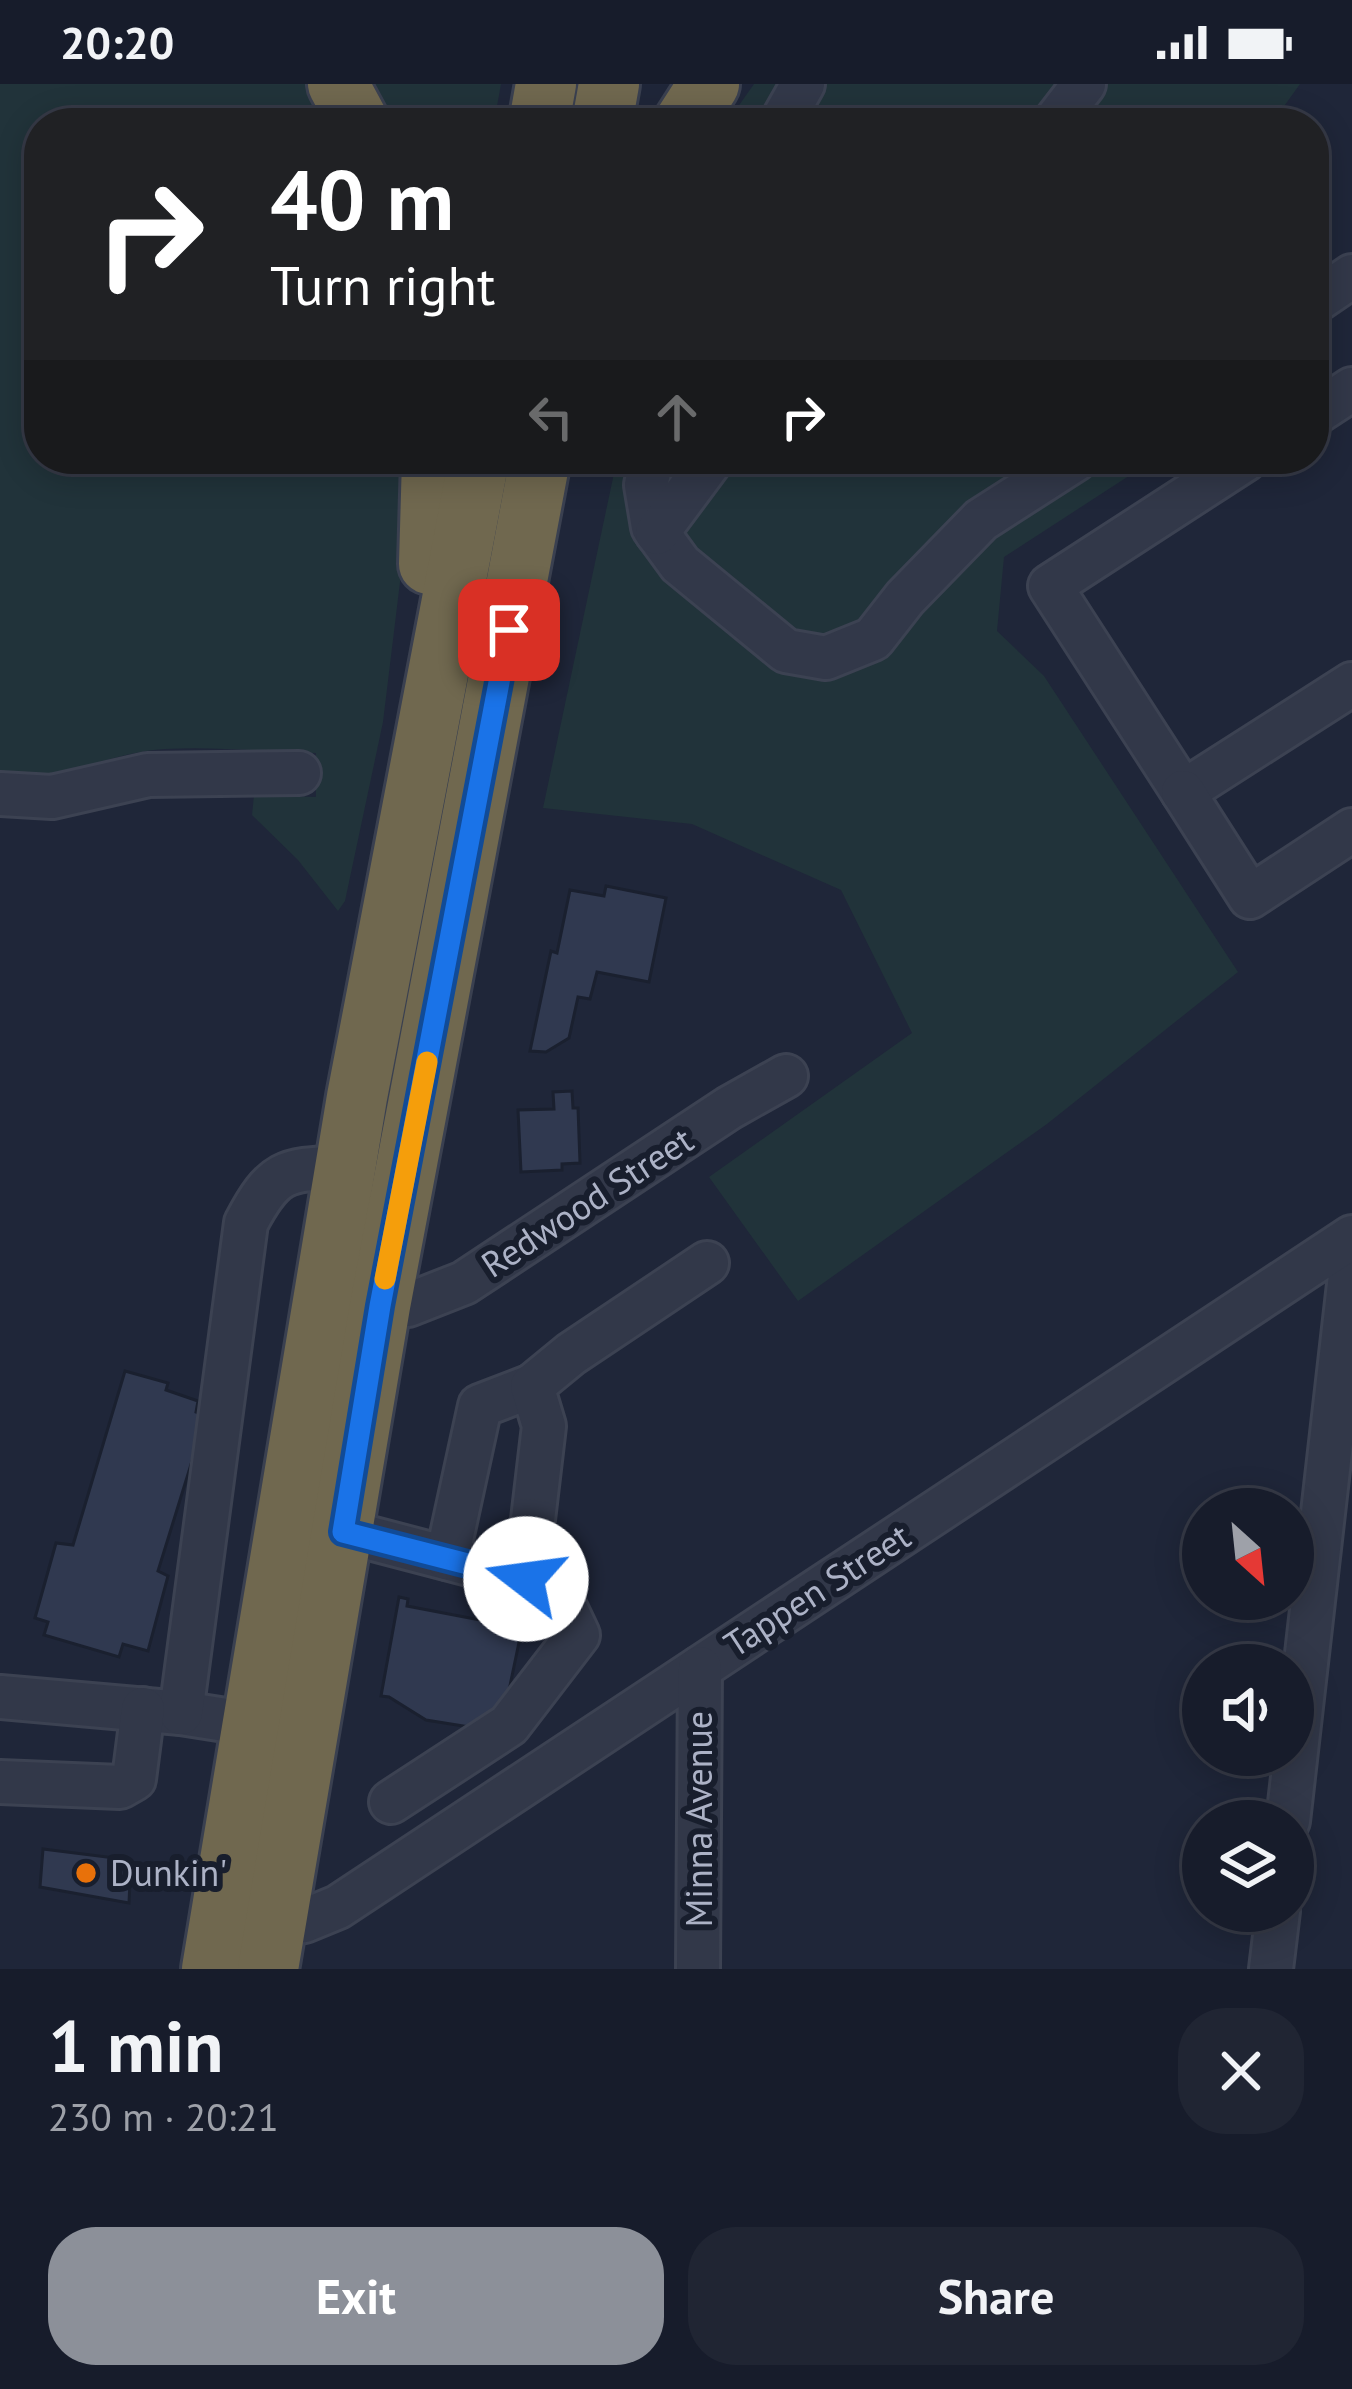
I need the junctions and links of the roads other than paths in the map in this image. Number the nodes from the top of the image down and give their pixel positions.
1 (1084, 84) edge
2 (1066, 108) edge
3 (432, 474) edge
4 (476, 474) edge
5 (537, 474) edge
6 (574, 474) edge
7 (649, 474) edge
8 (701, 474) edge
9 (1053, 474) edge
10 (1223, 474) edge
11 (657, 533) junction
12 (501, 673) junction
13 (1352, 685) edge
14 (425, 738) junction
15 (299, 773) dead end
16 (1183, 792) junction
17 (0, 794) edge
18 (1352, 830) edge
19 (786, 1076) dead end
20 (346, 1167) junction
21 (1352, 1237) edge
22 (1352, 1258) edge
23 (707, 1263) dead end
24 (380, 1306) junction
25 (532, 1386) junction
26 (343, 1532) junction
27 (447, 1558) junction
28 (526, 1579) junction
29 (700, 1668) junction
30 (0, 1696) edge
31 (162, 1711) junction
32 (251, 1724) junction
33 (0, 1781) edge
34 (1290, 1800) edge
35 (391, 1802) dead end
36 (1275, 1932) edge
37 (271, 1946) edge
38 (212, 1969) edge
39 (698, 1969) edge
40 (1271, 1969) edge

1 - 2 street
3 - 14 highway
4 - 14 highway
5 - 12 highway
6 - 12 highway
7 - 11 street
8 - 11 street
9 - 11 street
10 - 16 street
12 - 24 highway
13 - 16 street
14 - 20 highway
15 - 17 street
16 - 18 street
19 - 24 street, Redwood Street
20 - 31 street
20 - 32 highway
21 - 29 street, Tappen Street
22 - 34 street
23 - 25 street
24 - 26 highway
25 - 27 street
25 - 28 street
26 - 27 street
26 - 37 highway
27 - 28 street
28 - 35 street
29 - 37 street, Tappen Street
29 - 39 street, Minna Avenue
30 - 31 street
31 - 32 street
31 - 33 street
32 - 38 highway
36 - 40 street

